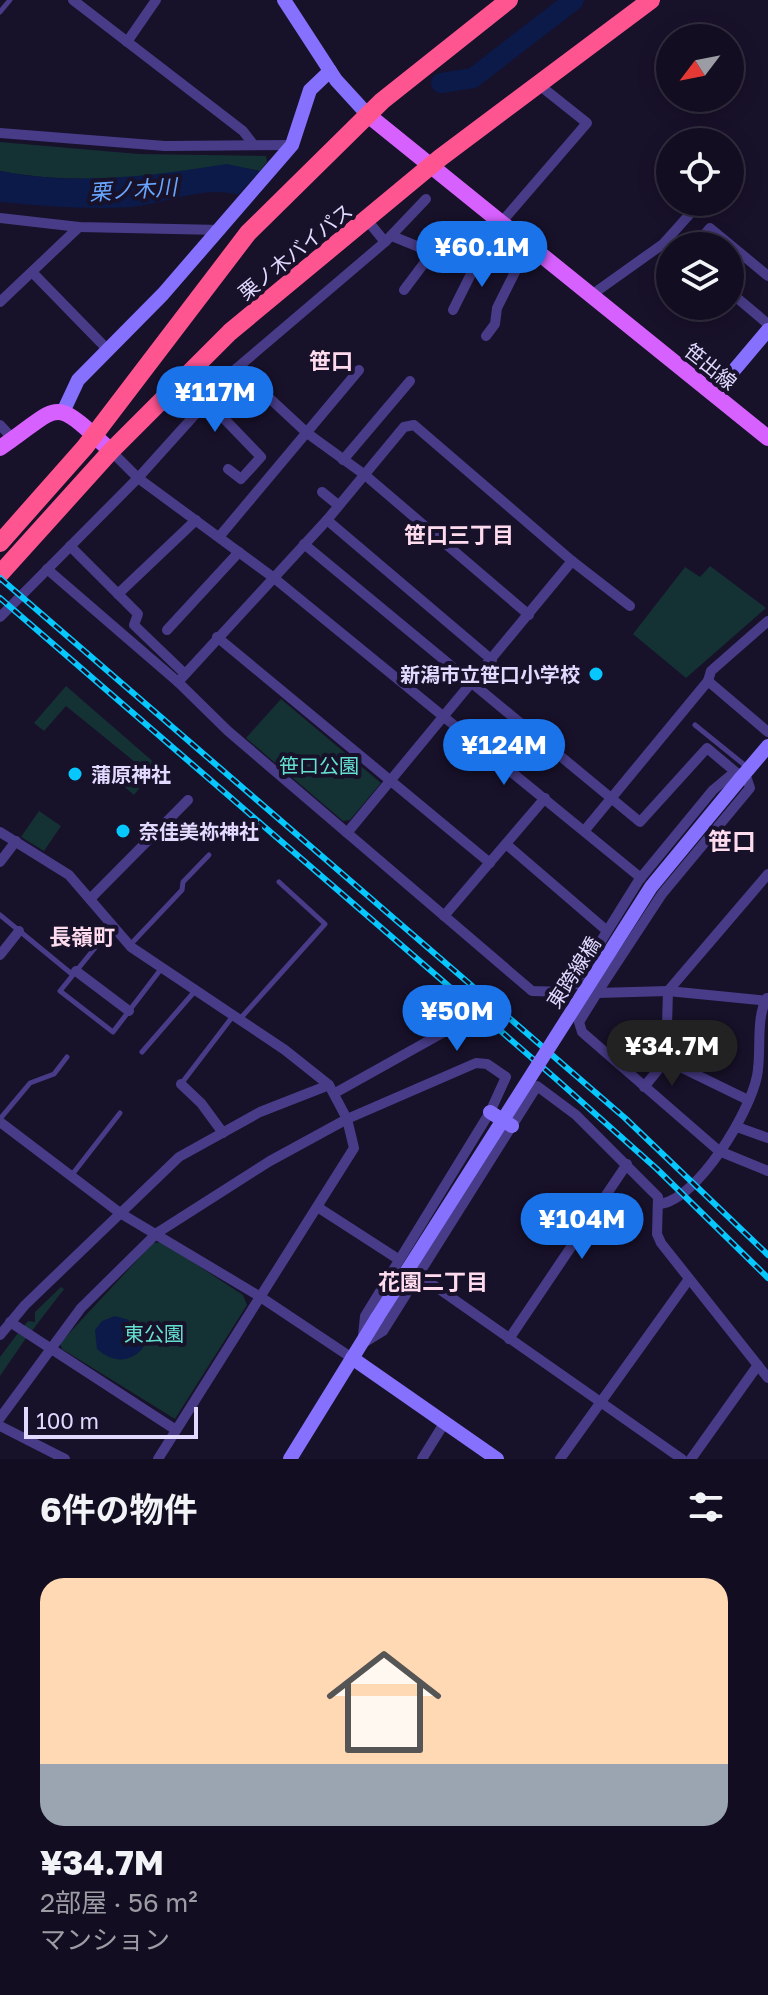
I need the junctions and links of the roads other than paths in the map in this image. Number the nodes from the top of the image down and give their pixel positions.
1 (10, 0) edge
2 (73, 0) edge
3 (156, 0) edge
4 (509, 0) edge
5 (651, 0) edge
6 (288, 2) edge
7 (0, 12) edge
8 (127, 42) junction
9 (330, 71) junction
10 (538, 84) junction
11 (368, 115) junction
12 (0, 133) edge
13 (253, 144) junction
14 (292, 145) junction
15 (430, 167) junction
16 (426, 199) dead end
17 (688, 216) edge
18 (0, 218) edge
19 (367, 220) junction
20 (500, 224) junction
21 (79, 227) junction
22 (221, 230) junction
23 (389, 239) junction
24 (528, 246) junction
25 (434, 250) junction
26 (481, 254) junction
27 (744, 256) edge
28 (495, 260) dead end
29 (32, 272) junction
30 (768, 276) edge
31 (404, 290) dead end
32 (590, 296) junction
33 (0, 302) edge
34 (744, 305) edge
35 (453, 310) dead end
36 (768, 327) edge
37 (486, 336) dead end
38 (108, 350) junction
39 (237, 368) junction
40 (359, 370) dead end
41 (410, 381) dead end
42 (714, 394) junction
43 (208, 402) junction
44 (63, 412) junction
45 (0, 425) edge
46 (307, 433) junction
47 (94, 434) junction
48 (768, 438) edge
49 (7, 443) edge
50 (111, 451) junction
51 (343, 460) junction
52 (228, 469) dead end
53 (365, 475) junction
54 (138, 478) junction
55 (322, 492) dead end
56 (338, 505) junction
57 (196, 520) junction
58 (327, 520) junction
59 (219, 537) junction
60 (0, 543) edge
61 (304, 544) junction
62 (70, 546) junction
63 (239, 552) junction
64 (572, 561) junction
65 (47, 569) junction
66 (0, 574) edge
67 (274, 578) junction
68 (118, 594) junction
69 (630, 606) dead end
70 (529, 615) junction
71 (0, 617) edge
72 (768, 621) edge
73 (167, 630) dead end
74 (217, 637) junction
75 (492, 660) junction
76 (181, 677) junction
77 (708, 681) junction
78 (473, 685) junction
79 (445, 718) junction
80 (695, 725) dead end
81 (768, 732) edge
82 (768, 746) edge
83 (743, 774) junction
84 (389, 783) junction
85 (545, 798) junction
86 (612, 798) junction
87 (188, 800) dead end
88 (585, 830) junction
89 (0, 832) edge
90 (347, 833) junction
91 (16, 841) junction
92 (506, 844) junction
93 (209, 855) dead end
94 (0, 862) edge
95 (490, 863) junction
96 (768, 874) edge
97 (641, 878) junction
98 (279, 882) dead end
99 (662, 894) junction
100 (90, 899) junction
101 (0, 915) edge
102 (444, 916) junction
103 (112, 927) junction
104 (606, 930) junction
105 (19, 931) junction
106 (130, 945) junction
107 (0, 955) edge
108 (161, 969) junction
109 (75, 973) junction
110 (575, 983) junction
111 (195, 991) junction
112 (668, 991) junction
113 (597, 993) junction
114 (767, 999) edge
115 (129, 1011) junction
116 (236, 1018) junction
117 (455, 1026) dead end
118 (142, 1052) dead end
119 (67, 1057) dead end
120 (666, 1060) junction
121 (763, 1080) edge
122 (181, 1084) joint
123 (644, 1087) junction
124 (332, 1089) junction
125 (748, 1100) junction
126 (490, 1112) junction
127 (120, 1113) dead end
128 (347, 1119) junction
129 (0, 1120) edge
130 (512, 1126) junction
131 (737, 1127) junction
132 (223, 1133) junction
133 (768, 1138) edge
134 (719, 1151) junction
135 (627, 1164) junction
136 (768, 1171) edge
137 (71, 1176) junction
138 (437, 1198) junction
139 (660, 1204) junction
140 (319, 1208) junction
141 (458, 1211) junction
142 (120, 1213) junction
143 (157, 1233) junction
144 (398, 1259) junction
145 (419, 1275) junction
146 (689, 1279) junction
147 (259, 1296) junction
148 (10, 1322) junction
149 (0, 1335) edge
150 (509, 1339) junction
151 (363, 1343) junction
152 (50, 1349) junction
153 (352, 1358) junction
154 (758, 1365) junction
155 (768, 1378) edge
156 (601, 1403) junction
157 (0, 1418) edge
158 (445, 1422) junction
159 (0, 1426) edge
160 (176, 1430) junction
161 (65, 1459) edge
162 (158, 1459) edge
163 (290, 1459) edge
164 (422, 1459) edge
165 (497, 1459) edge
166 (560, 1459) edge
167 (682, 1459) edge
168 (691, 1459) edge

1 - 7 lane
2 - 8 street
3 - 8 street
4 - 11 highway, 栗ノ木バイパス
5 - 10 highway, 栗ノ木バイパス
6 - 9 street
8 - 13 street
9 - 11 street
9 - 14 street
10 - 15 highway, 栗ノ木バイパス
10 - 20 street
11 - 15 main road, 笹出線
11 - 47 highway, 栗ノ木バイパス
12 - 13 street
13 - 14 street
14 - 22 street
15 - 19 highway, 栗ノ木バイパス
15 - 20 main road, 笹出線
16 - 23 street
17 - 32 street
18 - 21 street
19 - 23 street
19 - 50 highway, 栗ノ木バイパス
20 - 24 main road, 笹出線
20 - 26 street
21 - 22 street
21 - 29 street
22 - 38 street
23 - 25 street
23 - 39 street
24 - 32 main road, 笹出線
24 - 37 street
25 - 26 street
25 - 31 street
26 - 28 street
26 - 35 street
27 - 30 street
29 - 33 street
29 - 38 street
32 - 42 main road, 笹出線
34 - 36 street
36 - 42 street
38 - 44 street
39 - 43 street
39 - 46 street
40 - 46 street
41 - 51 street
42 - 48 main road, 笹出線
43 - 52 street
43 - 54 street
44 - 47 main road
44 - 49 main road
45 - 49 street
46 - 51 street
46 - 59 street
47 - 50 main road
47 - 60 highway, 栗ノ木バイパス
50 - 54 street
50 - 66 highway, 栗ノ木バイパス
51 - 53 street
53 - 56 street
53 - 64 street
53 - 70 street
54 - 57 street
54 - 62 street
55 - 56 street
56 - 58 street
57 - 59 street
57 - 68 street
58 - 61 street
58 - 75 street
59 - 63 street
61 - 67 street
61 - 78 street
62 - 65 street
62 - 68 street
63 - 67 street
63 - 73 street
64 - 69 street
64 - 70 street
65 - 71 street
65 - 76 street
67 - 74 street
67 - 79 street
68 - 76 street
70 - 75 street
72 - 77 street
74 - 76 street
74 - 84 street
75 - 78 street
76 - 90 street
77 - 81 street
77 - 86 street
78 - 79 street
78 - 86 street
79 - 84 street
79 - 85 street
80 - 83 lane
82 - 83 street, 東跨線橋
83 - 86 street
83 - 97 street
83 - 99 street
83 - 151 street, 東跨線橋, bridge
84 - 90 street
84 - 95 street
85 - 88 street
85 - 92 street
86 - 88 street
87 - 100 street
88 - 97 street
89 - 91 street
90 - 102 street
91 - 94 street
91 - 100 street
92 - 95 street
92 - 104 street
93 - 106 lane
95 - 102 street
96 - 112 street
97 - 99 lane
97 - 104 street
98 - 116 lane
99 - 113 street
100 - 103 street
101 - 105 lane
102 - 110 street
103 - 106 street
103 - 109 lane
104 - 110 street
105 - 107 street
105 - 109 lane
106 - 108 street
108 - 111 street
108 - 115 lane
109 - 115 street
109 - 115 lane
110 - 113 street
111 - 116 street
111 - 118 lane
112 - 113 street
112 - 114 street
112 - 120 street
113 - 123 street
114 - 121 street
116 - 122 lane
116 - 124 street
117 - 124 street
119 - 129 lane
120 - 123 street
120 - 125 street
121 - 125 street
122 - 132 street
123 - 134 street
124 - 128 street
124 - 132 street
125 - 131 street
126 - 128 street
126 - 130 street
126 - 138 street
127 - 137 lane
128 - 140 street
128 - 143 street
129 - 137 street
130 - 135 street
130 - 141 street
131 - 133 street
131 - 134 street
132 - 142 street
134 - 136 street
134 - 139 street
135 - 139 street
135 - 150 street
137 - 142 street
138 - 141 lane
138 - 144 street
139 - 146 street
140 - 144 street
140 - 147 street
141 - 145 street
142 - 143 street
142 - 148 street
143 - 147 street
143 - 152 street
144 - 151 street
145 - 150 street
145 - 151 street
146 - 154 street
146 - 156 street
147 - 153 street
147 - 160 street
148 - 149 street
148 - 152 street
150 - 156 street
151 - 153 street, 東跨線橋
152 - 157 street
152 - 160 street
153 - 158 street
153 - 163 street, 東跨線橋
154 - 155 street
154 - 168 street
156 - 166 street
156 - 167 street
158 - 164 street
158 - 165 street
159 - 161 street
160 - 162 street

